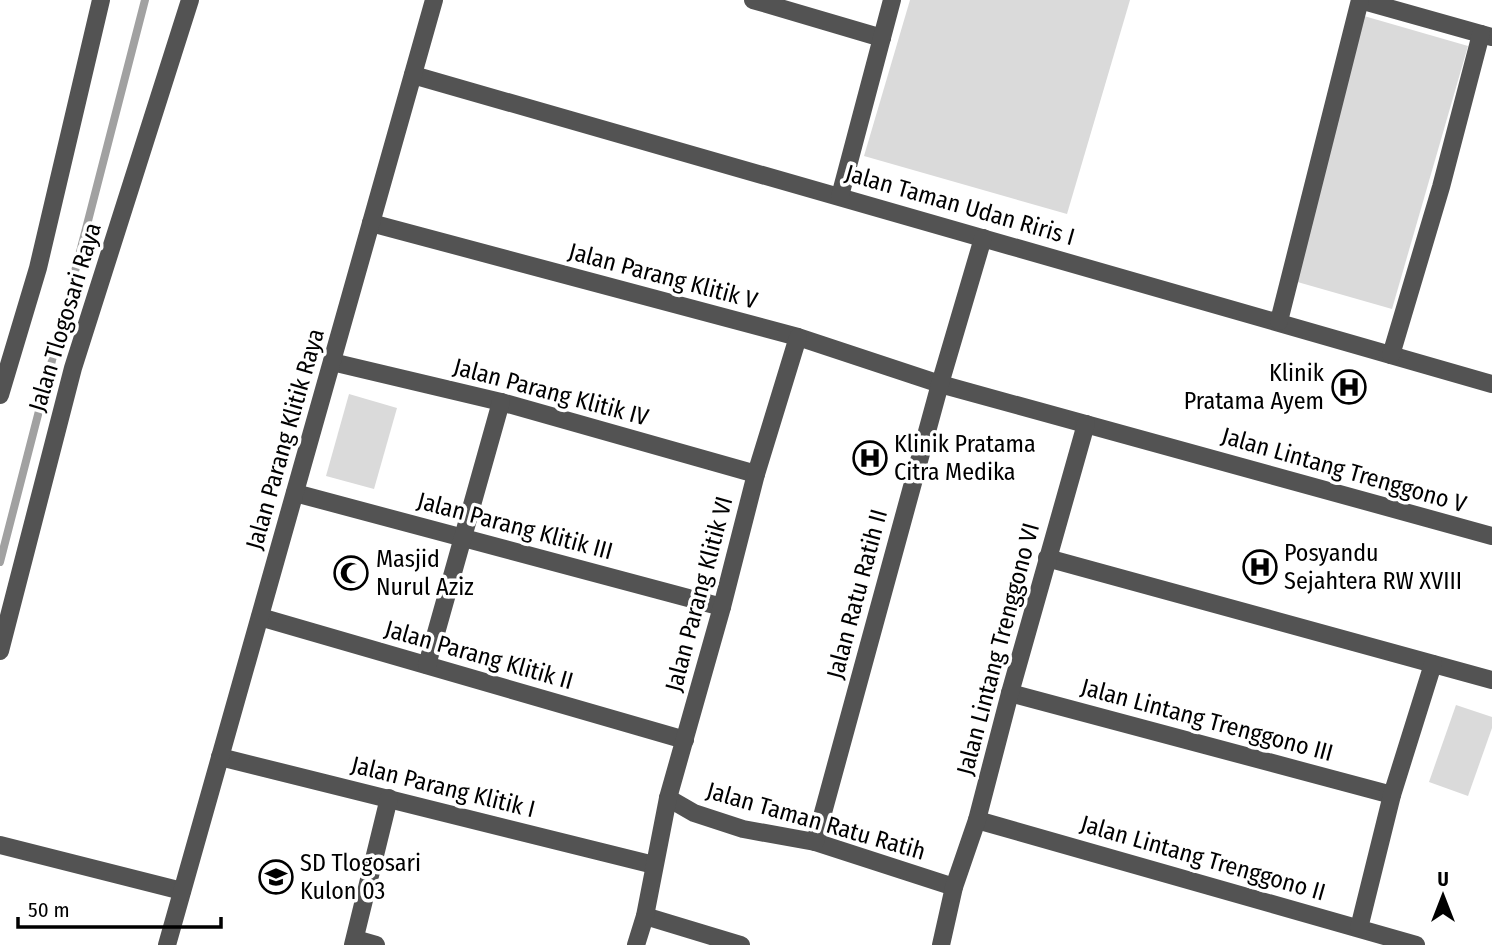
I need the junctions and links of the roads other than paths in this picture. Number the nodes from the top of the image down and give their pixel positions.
1 (101, 0) edge
2 (190, 0) edge
3 (434, 0) edge
4 (753, 0) edge
5 (892, 0) edge
6 (1360, 0) edge
7 (1486, 35) edge
8 (882, 38) junction
9 (413, 75) junction
10 (840, 197) junction
11 (371, 223) junction
12 (984, 238) junction
13 (1279, 321) junction
14 (798, 337) junction
15 (1391, 355) junction
16 (332, 362) junction
17 (940, 384) junction
18 (1492, 384) edge
19 (0, 395) edge
20 (501, 402) junction
21 (1086, 424) junction
22 (756, 474) junction
23 (295, 493) junction
24 (1492, 536) edge
25 (462, 537) junction
26 (1048, 558) junction
27 (722, 607) junction
28 (260, 617) junction
29 (0, 651) edge
30 (1433, 664) junction
31 (427, 665) junction
32 (1492, 680) edge
33 (1010, 693) junction
34 (685, 740) junction
35 (220, 757) junction
36 (1391, 795) junction
37 (389, 798) junction
38 (668, 798) junction
39 (977, 820) junction
40 (815, 842) junction
41 (0, 845) edge
42 (654, 865) junction
43 (954, 887) junction
44 (182, 891) junction
45 (645, 916) junction
46 (1359, 928) junction
47 (354, 942) edge
48 (167, 945) edge
49 (376, 945) edge
50 (636, 945) edge
51 (741, 945) edge
52 (941, 945) edge
53 (1416, 945) edge

1 - 19 street, Jalan Tlogosari Raya
2 - 29 street, Jalan Tlogosari Raya
3 - 9 street, Jalan Parang Klitik Raya
4 - 8 street
5 - 8 street
6 - 7 street
6 - 13 street
7 - 15 street
8 - 10 street
9 - 10 street, Jalan Taman Udan Riris I
9 - 11 street, Jalan Parang Klitik Raya
10 - 12 street, Jalan Taman Udan Riris I
11 - 14 street, Jalan Parang Klitik V
11 - 16 street, Jalan Parang Klitik Raya
12 - 13 street, Jalan Taman Udan Riris I
12 - 17 street, Jalan Ratu Ratih II
13 - 15 street, Jalan Taman Udan Riris I
14 - 17 street, Jalan Parang Klitik V
14 - 22 street, Jalan Parang Klitik VI
15 - 18 street, Jalan Taman Udan Riris I
16 - 20 street, Jalan Parang Klitik IV
16 - 23 street, Jalan Parang Klitik Raya
17 - 21 street, Jalan Lintang Trenggono V
17 - 40 street, Jalan Ratu Ratih II
20 - 22 street, Jalan Parang Klitik IV
20 - 25 street
21 - 24 street, Jalan Lintang Trenggono V
21 - 26 street, Jalan Lintang Trenggono VI
22 - 27 street, Jalan Parang Klitik VI
23 - 25 street, Jalan Parang Klitik III
23 - 28 street, Jalan Parang Klitik Raya
25 - 27 street, Jalan Parang Klitik III
25 - 31 street
26 - 30 street
26 - 33 street, Jalan Lintang Trenggono VI
27 - 34 street, Jalan Parang Klitik VI
28 - 31 street, Jalan Parang Klitik II
28 - 35 street, Jalan Parang Klitik Raya
30 - 32 street
30 - 36 street
31 - 34 street, Jalan Parang Klitik II
33 - 36 street, Jalan Lintang Trenggono III
33 - 39 street, Jalan Lintang Trenggono VI
34 - 38 street, Jalan Parang Klitik VI
35 - 37 street, Jalan Parang Klitik I
35 - 44 street, Jalan Parang Klitik Raya
36 - 46 street
37 - 42 street, Jalan Parang Klitik I
37 - 47 street
38 - 40 street, Jalan Taman Ratu Ratih
38 - 42 street, Jalan Parang Klitik VI
39 - 43 street, Jalan Lintang Trenggono VI
39 - 46 street, Jalan Lintang Trenggono II
40 - 43 street, Jalan Taman Ratu Ratih
41 - 44 street
42 - 45 street, Jalan Parang Klitik VI
43 - 52 street, Jalan Lintang Trenggono VI
44 - 48 street, Jalan Parang Klitik Raya
45 - 50 street, Jalan Parang Klitik VI
45 - 51 street
46 - 53 street, Jalan Lintang Trenggono II
47 - 49 street

